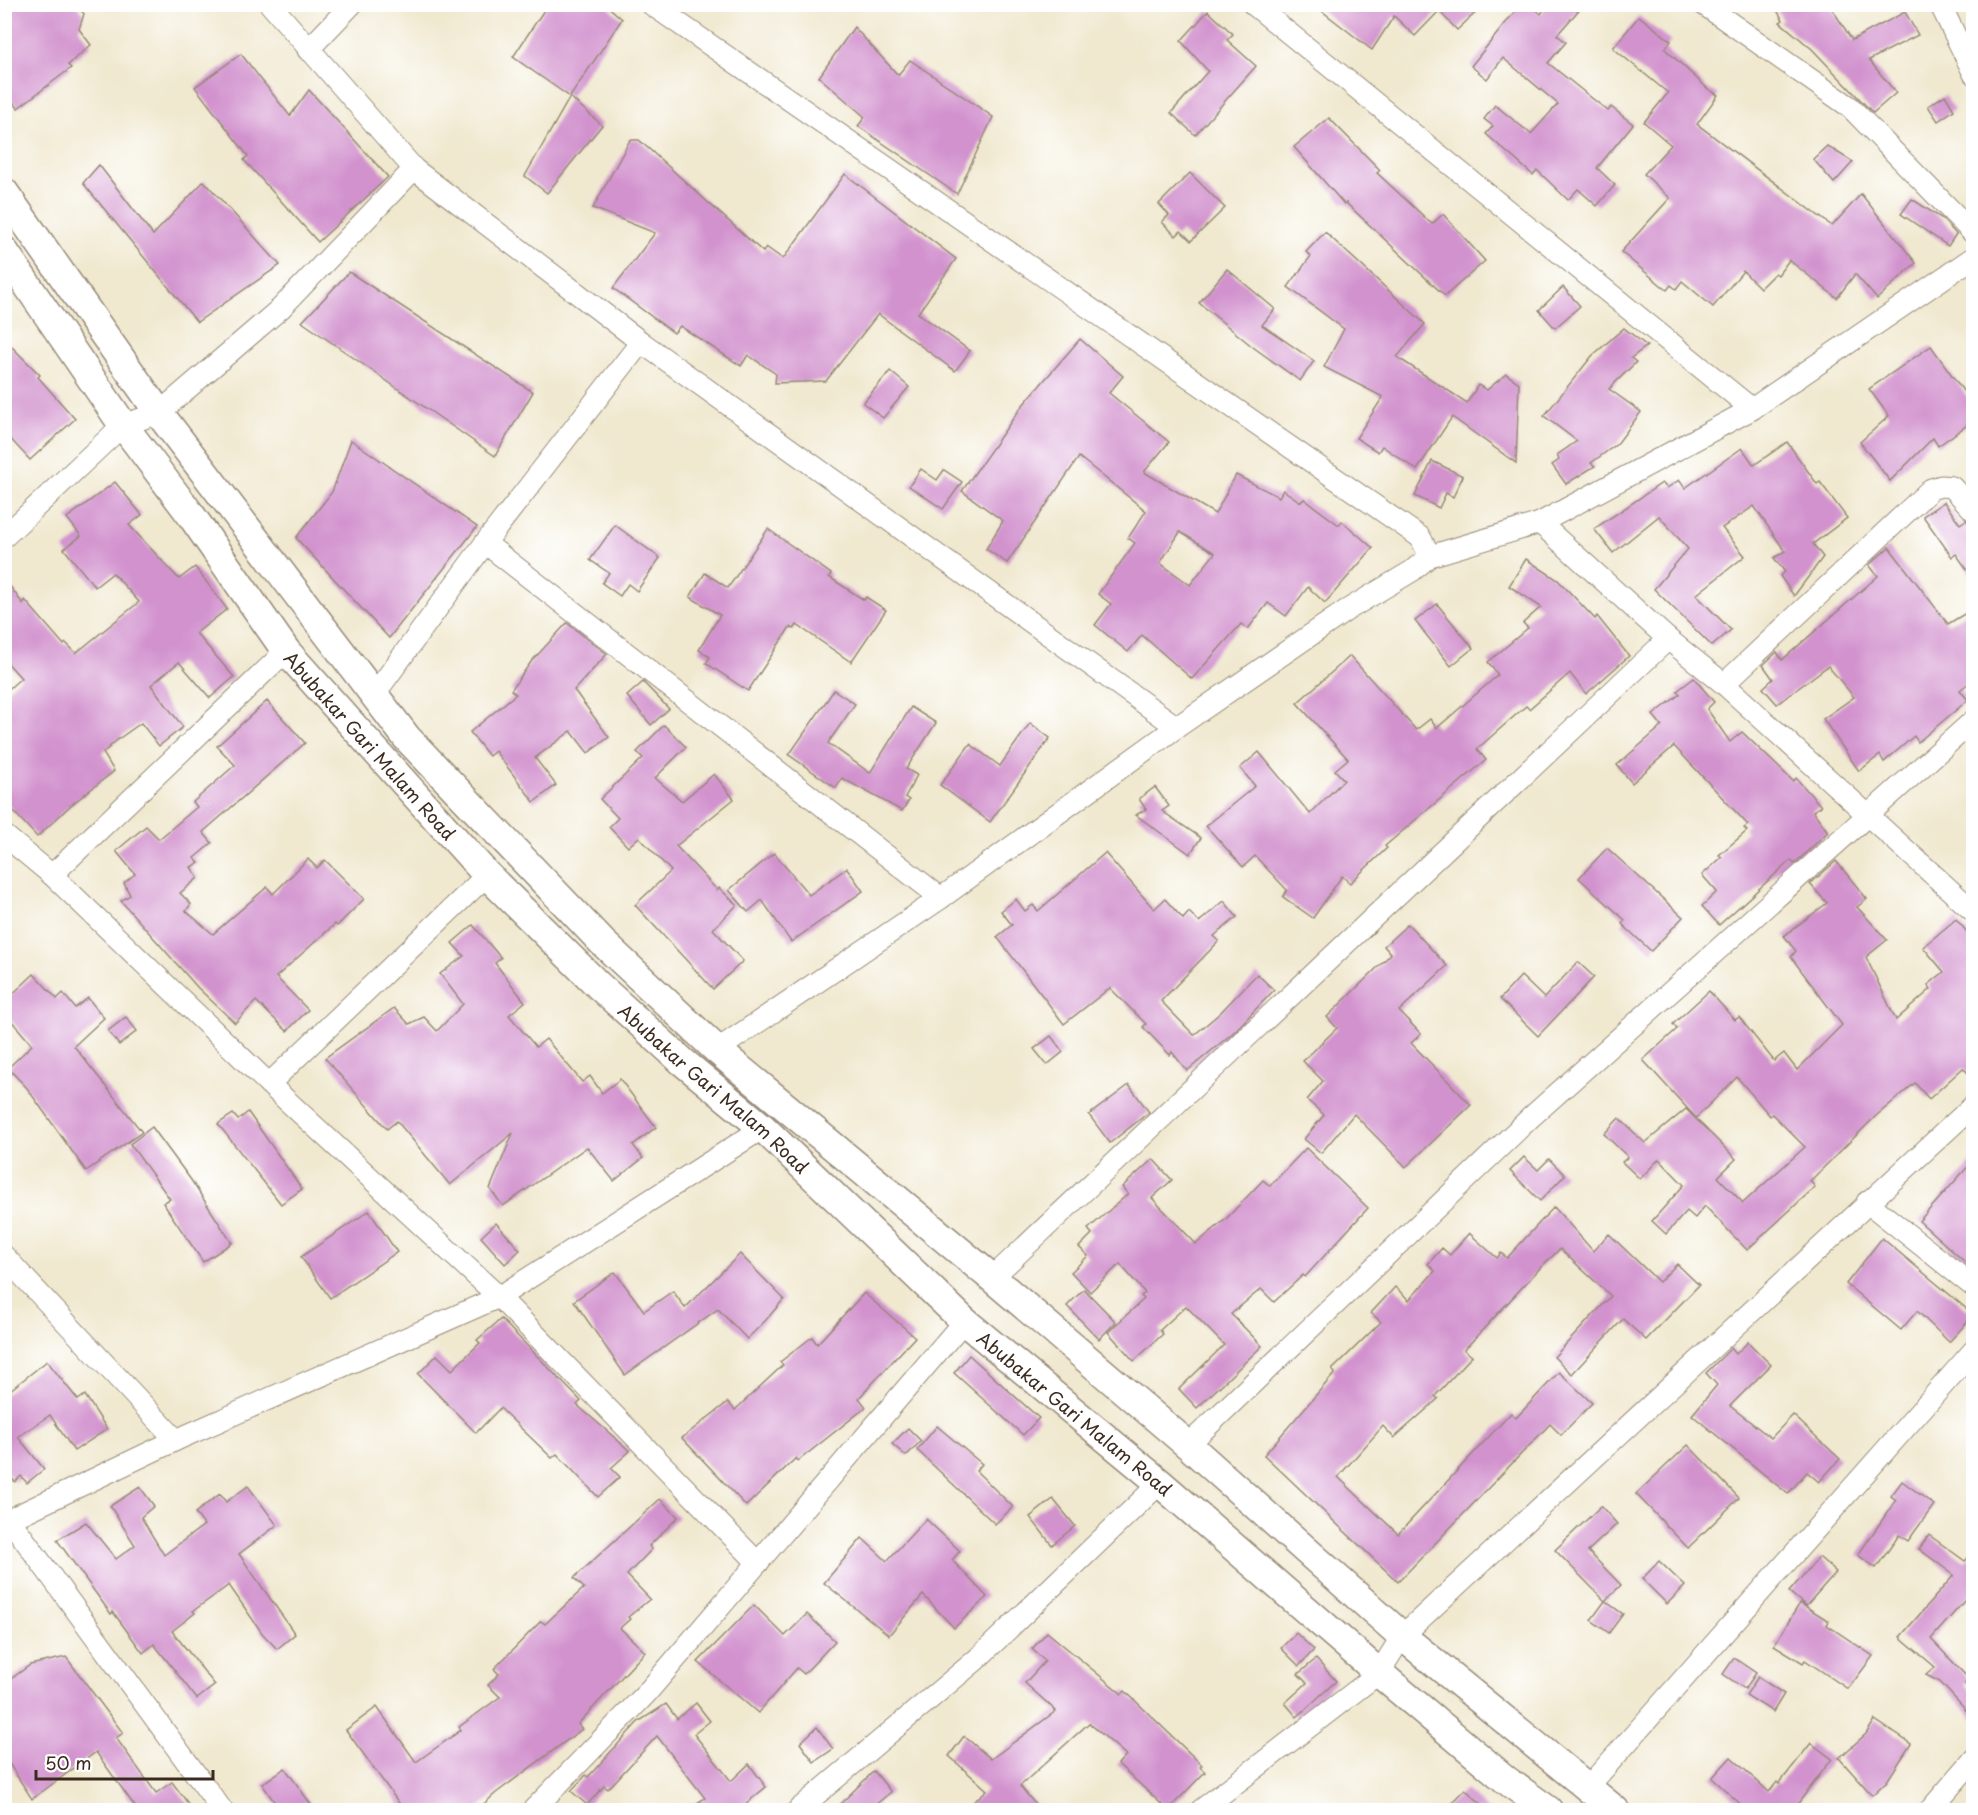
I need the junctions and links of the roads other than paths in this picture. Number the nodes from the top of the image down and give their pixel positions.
1 (270, 4) edge
2 (352, 4) edge
3 (651, 4) edge
4 (1253, 4) edge
5 (1703, 4) edge
6 (1940, 4) edge
7 (308, 50) junction
8 (1974, 74) edge
9 (414, 169) junction
10 (4, 192) edge
11 (1974, 234) edge
12 (4, 251) edge
13 (1974, 257) edge
14 (641, 342) junction
15 (1752, 409) junction
16 (159, 413) junction
17 (123, 425) junction
18 (1974, 511) edge
19 (1540, 523) junction
20 (4, 537) edge
21 (485, 543) junction
22 (1430, 556) junction
23 (1668, 639) junction
24 (286, 651) junction
25 (1724, 684) junction
26 (374, 695) junction
27 (1974, 720) edge
28 (1177, 727) junction
29 (1868, 816) junction
30 (4, 835) edge
31 (52, 875) junction
32 (487, 875) junction
33 (941, 898) junction
34 (1974, 912) edge
35 (717, 1050) junction
36 (269, 1084) junction
37 (1974, 1105) edge
38 (764, 1128) junction
39 (1867, 1202) junction
40 (4, 1256) edge
41 (992, 1278) junction
42 (1974, 1287) edge
43 (500, 1297) junction
44 (964, 1321) junction
45 (1974, 1350) edge
46 (176, 1440) junction
47 (1188, 1445) junction
48 (1160, 1483) junction
49 (7, 1521) edge
50 (758, 1563) junction
51 (1402, 1636) junction
52 (1379, 1673) junction
53 (1974, 1759) edge
54 (1587, 1788) junction
55 (222, 1810) edge
56 (533, 1810) edge
57 (798, 1810) edge
58 (1201, 1810) edge
59 (1548, 1810) edge
60 (1616, 1810) edge
61 (1930, 1810) edge

1 - 7 street
2 - 7 street
3 - 22 street
4 - 15 street
5 - 11 street
6 - 8 street
7 - 9 street
9 - 14 street
9 - 16 street
10 - 16 street
12 - 17 street, Abubakar Gari Malam Road
13 - 15 street
14 - 21 street
14 - 28 street
15 - 19 street
16 - 17 street
16 - 26 street
17 - 20 street
17 - 24 street, Abubakar Gari Malam Road
18 - 25 street
19 - 22 street
19 - 23 street
21 - 26 street
21 - 33 street
22 - 28 street
23 - 25 street
23 - 41 street
24 - 31 street
24 - 32 street, Abubakar Gari Malam Road
25 - 29 street
26 - 35 street
27 - 29 street
28 - 33 street
29 - 34 street
29 - 47 street
30 - 31 street
31 - 36 street
32 - 36 street
32 - 38 street, Abubakar Gari Malam Road
33 - 35 street
35 - 41 street
36 - 43 street
37 - 39 street
38 - 43 street
38 - 44 street, Abubakar Gari Malam Road
39 - 42 street
39 - 51 street
40 - 46 street
41 - 47 street
43 - 46 street
43 - 50 street
44 - 48 street, Abubakar Gari Malam Road
44 - 50 street
45 - 54 street
46 - 49 street
47 - 51 street
48 - 52 street, Abubakar Gari Malam Road
48 - 57 street
49 - 55 street
50 - 56 street
51 - 52 street
51 - 54 street
52 - 58 street
52 - 59 street, Abubakar Gari Malam Road
53 - 61 street
54 - 60 street

